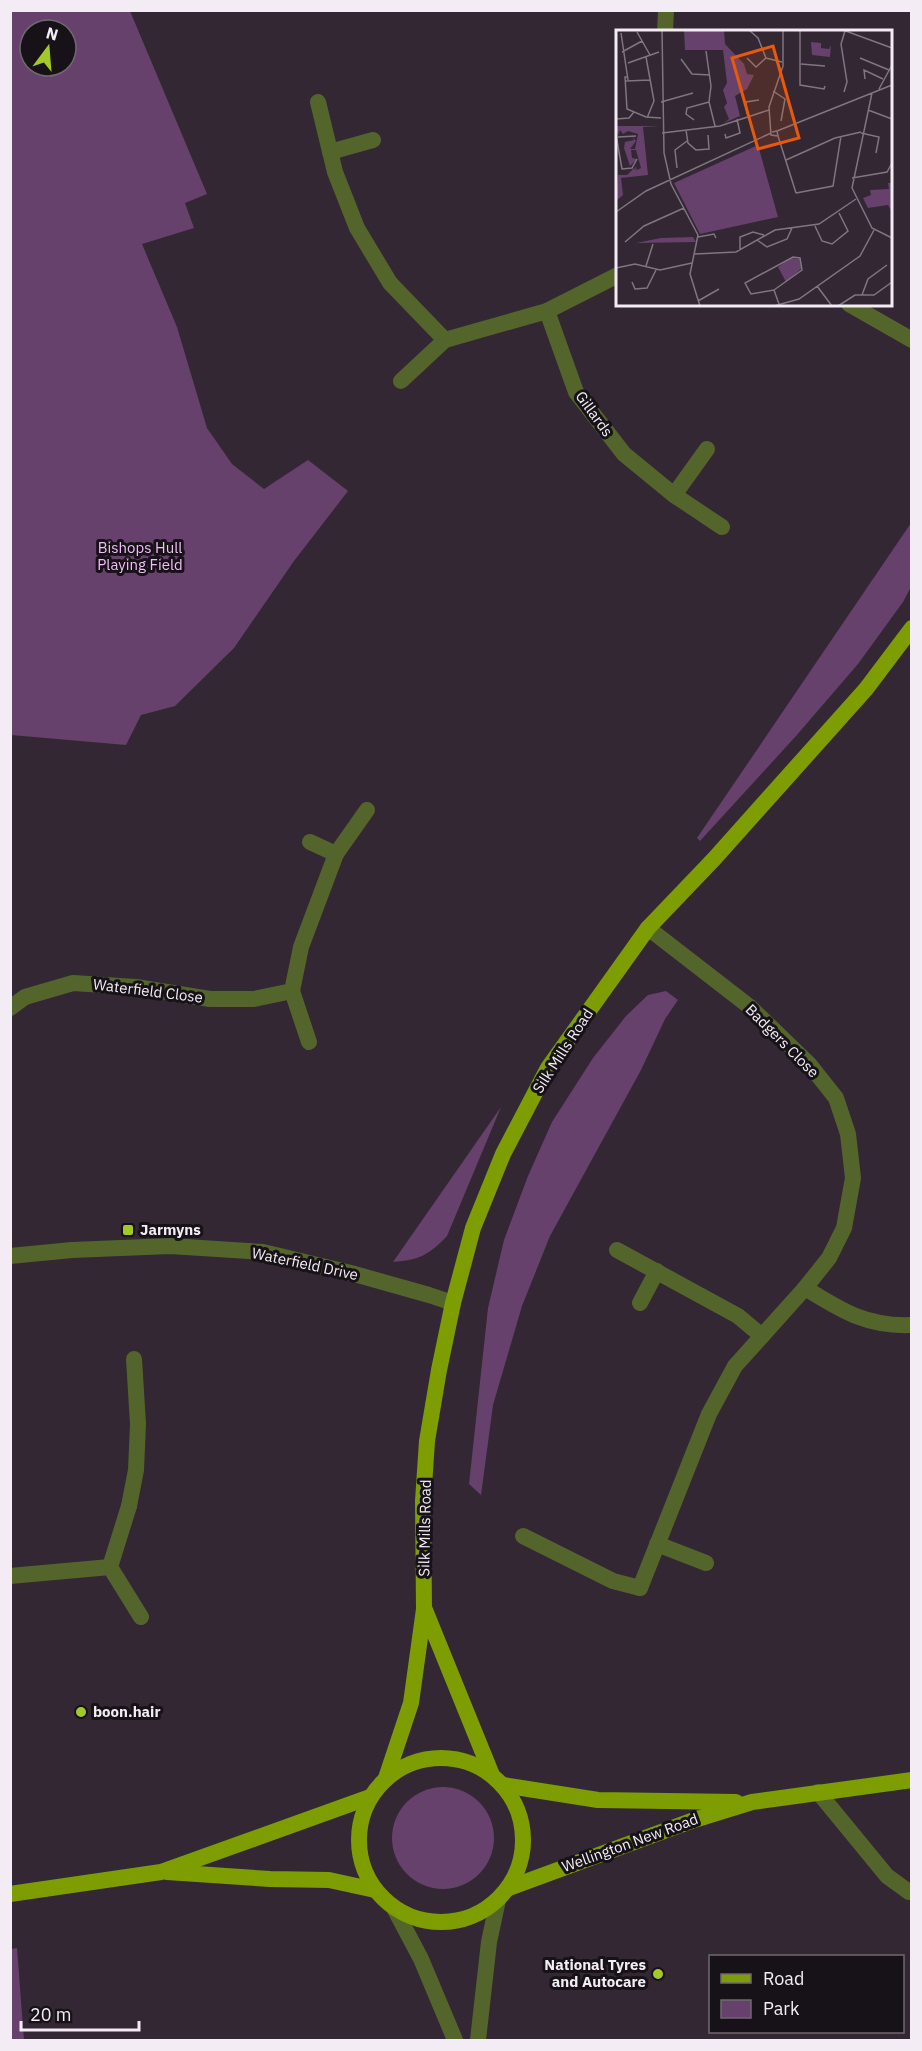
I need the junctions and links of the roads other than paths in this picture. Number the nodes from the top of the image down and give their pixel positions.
1 (666, 10) edge
2 (665, 30) edge
3 (318, 102) dead end
4 (372, 140) dead end
5 (330, 152) junction
6 (616, 276) edge
7 (852, 306) edge
8 (547, 311) junction
9 (445, 340) junction
10 (912, 340) edge
11 (401, 381) dead end
12 (707, 449) dead end
13 (674, 495) junction
14 (722, 527) dead end
15 (912, 628) edge
16 (368, 810) dead end
17 (310, 842) dead end
18 (336, 854) junction
19 (648, 928) junction
20 (292, 991) junction
21 (10, 1008) edge
22 (309, 1042) dead end
23 (617, 1250) dead end
24 (10, 1256) edge
25 (657, 1271) junction
26 (805, 1288) junction
27 (453, 1303) junction
28 (640, 1303) dead end
29 (912, 1325) edge
30 (762, 1336) junction
31 (134, 1359) dead end
32 (523, 1536) dead end
33 (657, 1544) junction
34 (706, 1563) dead end
35 (110, 1567) junction
36 (10, 1576) edge
37 (424, 1609) junction
38 (141, 1617) dead end
39 (386, 1778) junction
40 (498, 1780) junction
41 (912, 1780) edge
42 (818, 1792) junction
43 (370, 1797) junction
44 (752, 1802) junction
45 (161, 1872) junction
46 (375, 1890) junction
47 (909, 1892) dead end
48 (10, 1894) edge
49 (504, 1894) junction
50 (394, 1908) junction
51 (455, 2040) edge
52 (478, 2040) edge

1 - 2 street
3 - 5 street
4 - 5 street
5 - 9 street
6 - 8 street
7 - 10 street
8 - 9 street
8 - 13 street, Gillards
9 - 11 street
12 - 13 street
13 - 14 street, Gillards
15 - 19 main road, Silk Mills Road
16 - 18 street
17 - 18 street
18 - 20 street
19 - 26 street, Badgers Close
19 - 27 main road, Silk Mills Road
20 - 21 street, Waterfield Close
20 - 22 street
23 - 25 street
24 - 27 street, Waterfield Drive
25 - 28 street
25 - 30 street
26 - 29 street
26 - 30 street, Badgers Close
27 - 37 main road, Silk Mills Road
30 - 33 street, Badgers Close
31 - 35 street
32 - 33 street, Badgers Close
33 - 34 street
35 - 36 street
35 - 38 street
37 - 39 main road, Silk Mills Road
37 - 40 main road, Silk Mills Road
39 - 40 main road
39 - 43 main road
40 - 44 main road, Wellington New Road
40 - 49 main road
41 - 42 main road, Wellington New Road
42 - 44 main road, Wellington New Road
42 - 47 street
43 - 45 main road
43 - 46 main road
44 - 49 main road, Wellington New Road
45 - 46 main road
45 - 48 main road
46 - 50 main road
49 - 50 main road
49 - 52 street
50 - 51 street

